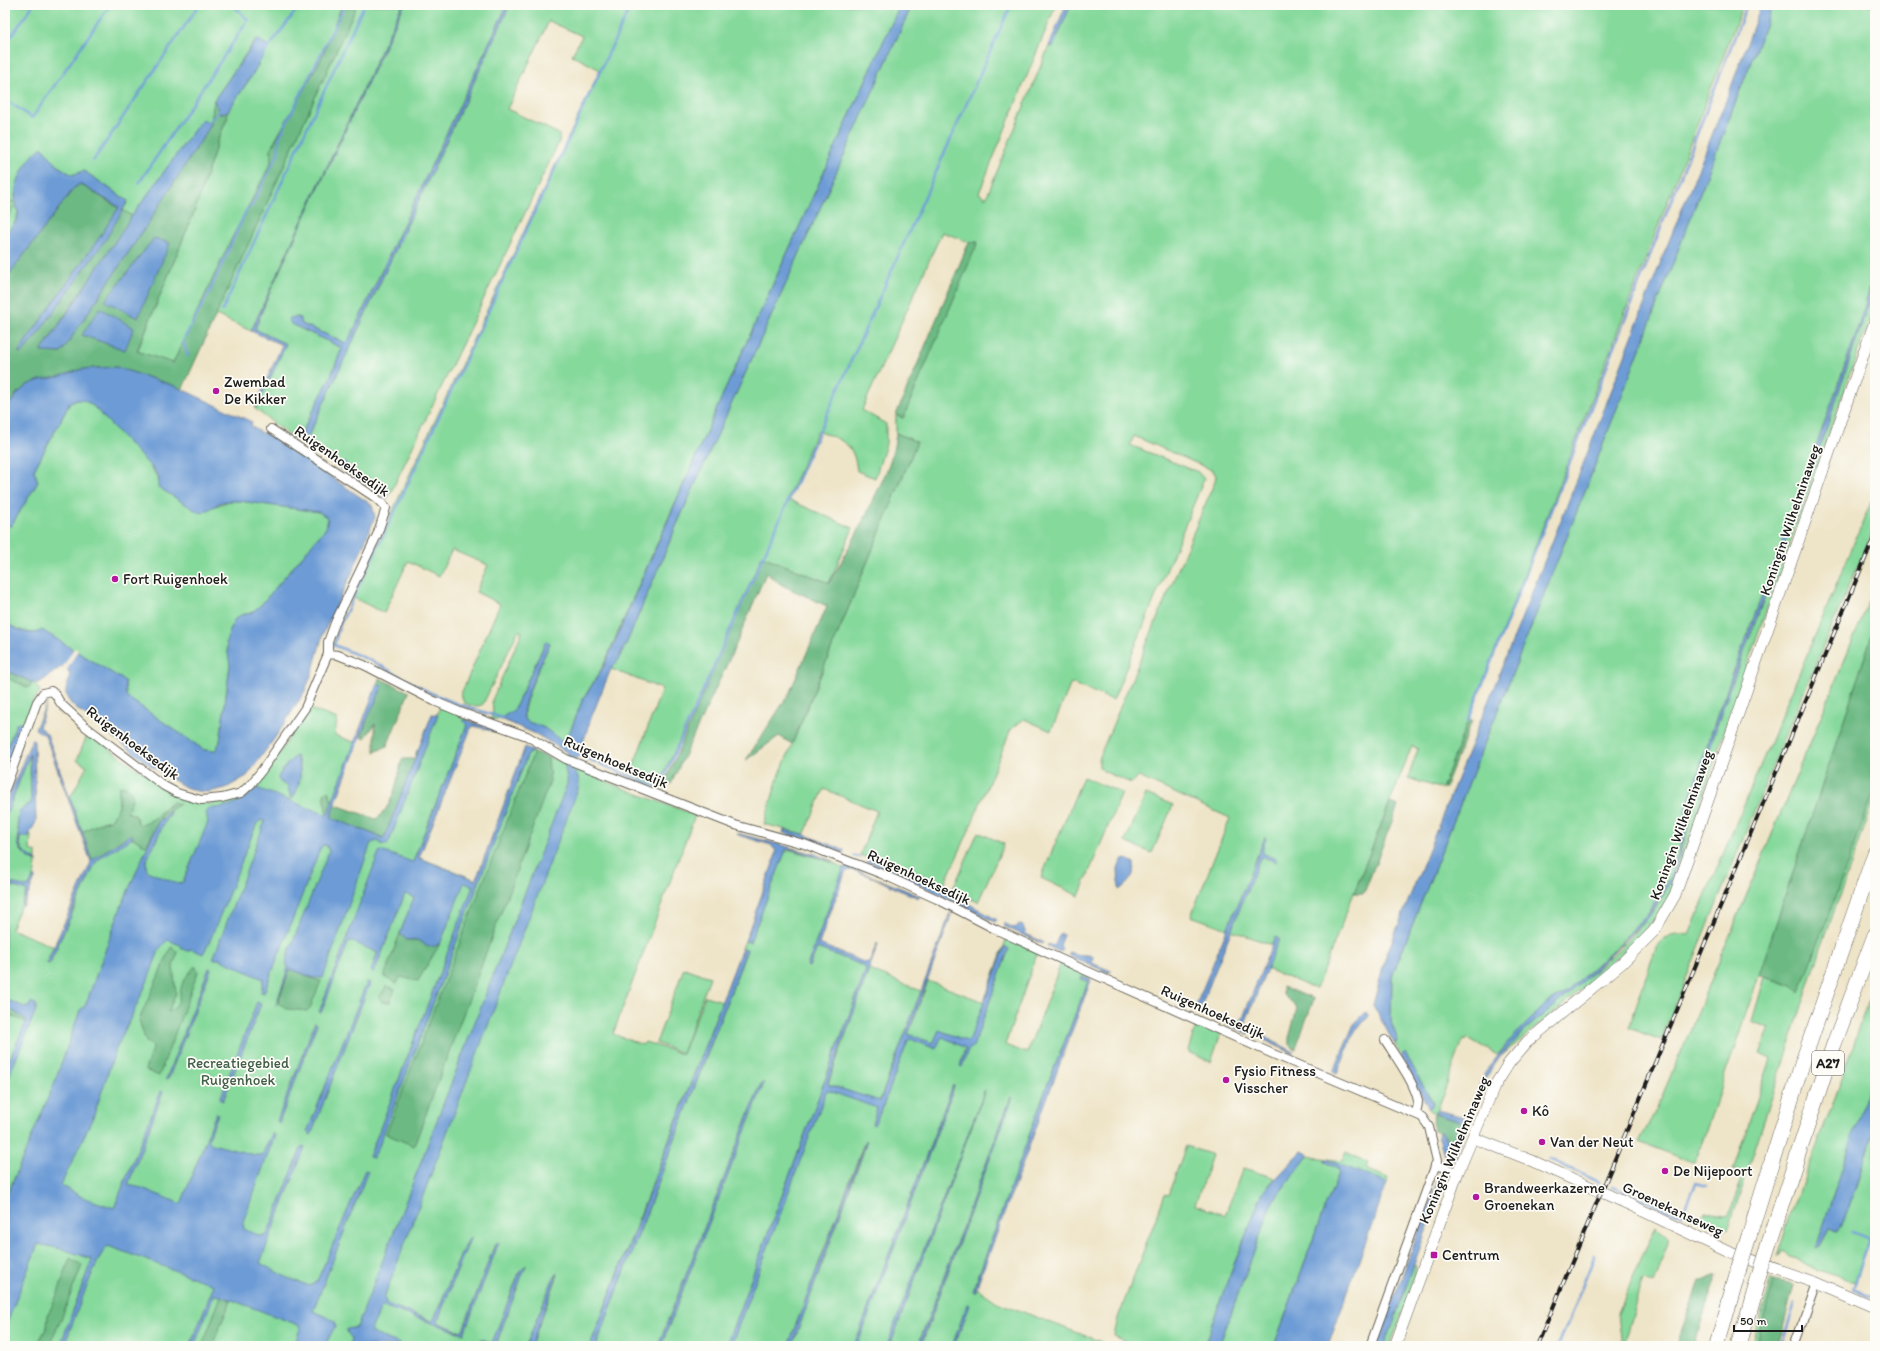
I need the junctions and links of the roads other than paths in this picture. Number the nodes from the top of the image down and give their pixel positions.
1 (1875, 321) edge
2 (271, 428) dead end
3 (328, 654) junction
4 (5, 789) edge
5 (1875, 853) edge
6 (1875, 935) edge
7 (1385, 1040) dead end
8 (1416, 1113) junction
9 (1474, 1138) junction
10 (1436, 1165) junction
11 (1458, 1172) junction
12 (1816, 1283) junction
13 (1730, 1299) junction
14 (1875, 1308) edge
15 (1370, 1346) edge
16 (1395, 1346) edge
17 (1708, 1346) edge
18 (1717, 1346) edge
19 (1739, 1346) edge
20 (1795, 1346) edge

1 - 9 main road, Koningin Wilhelminaweg
2 - 3 street, Ruigenhoeksedijk
3 - 4 street, Ruigenhoeksedijk
3 - 8 street, Ruigenhoeksedijk
5 - 13 highway, A27, bridge
6 - 19 highway, A27, bridge
7 - 8 street
8 - 10 street, Ruigenhoeksedijk
9 - 11 main road, Koningin Wilhelminaweg
9 - 12 main road, Groenekanseweg
10 - 11 street
10 - 15 street, Koningin Wilhelminaweg
11 - 16 main road, Koningin Wilhelminaweg
12 - 14 main road, Groenekanseweg
12 - 20 street
13 - 17 highway, A27
13 - 18 highway, A27

